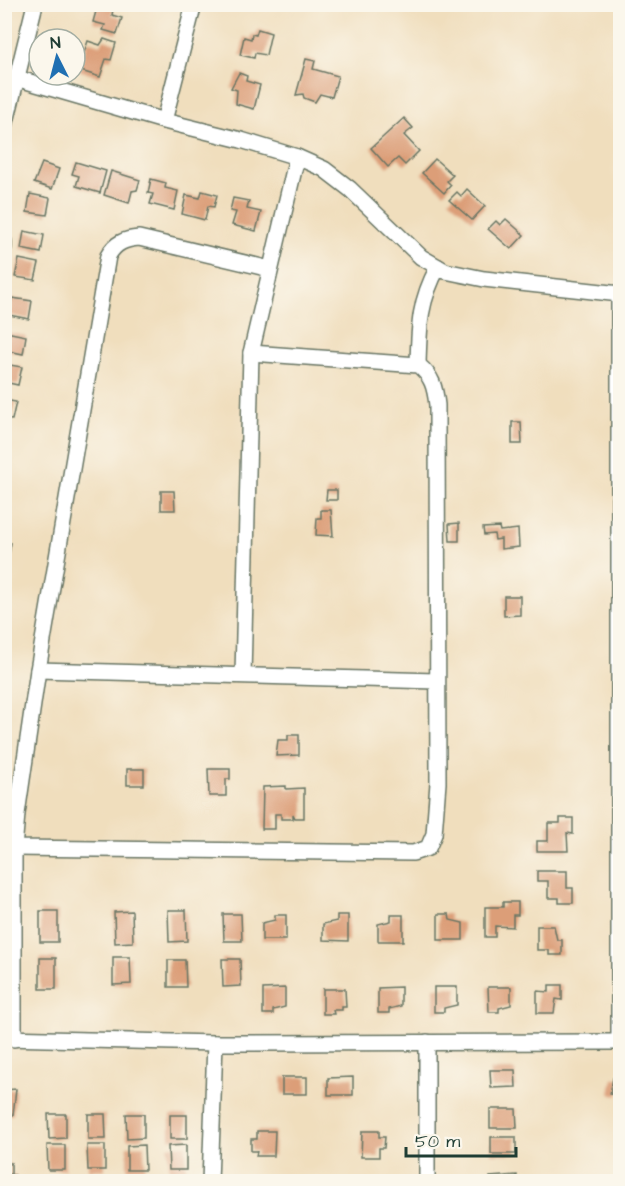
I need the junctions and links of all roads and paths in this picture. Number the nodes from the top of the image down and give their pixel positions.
1 (35, 4) edge
2 (194, 4) edge
3 (16, 78) junction
4 (8, 103) edge
5 (164, 121) junction
6 (4, 130) edge
7 (297, 158) junction
8 (4, 242) edge
9 (4, 248) edge
10 (438, 267) junction
11 (270, 269) junction
12 (620, 294) edge
13 (251, 353) junction
14 (418, 365) junction
15 (38, 670) junction
16 (243, 675) junction
17 (436, 681) junction
18 (4, 833) edge
19 (14, 848) junction
20 (9, 1038) edge
21 (427, 1042) junction
22 (620, 1042) edge
23 (215, 1043) junction
24 (210, 1182) edge
25 (427, 1182) edge

1 - 3 street
2 - 5 street
3 - 4 street
3 - 5 street
4 - 6 street
5 - 7 street
7 - 10 street
7 - 11 street
8 - 9 street
10 - 12 street
10 - 14 street
11 - 13 street
11 - 15 street
12 - 22 street
13 - 14 street
13 - 16 street
14 - 17 street
15 - 16 street
15 - 19 street
16 - 17 street
17 - 19 street
18 - 19 street
19 - 20 street
20 - 23 street
21 - 22 street
21 - 23 street
21 - 25 street
23 - 24 street

